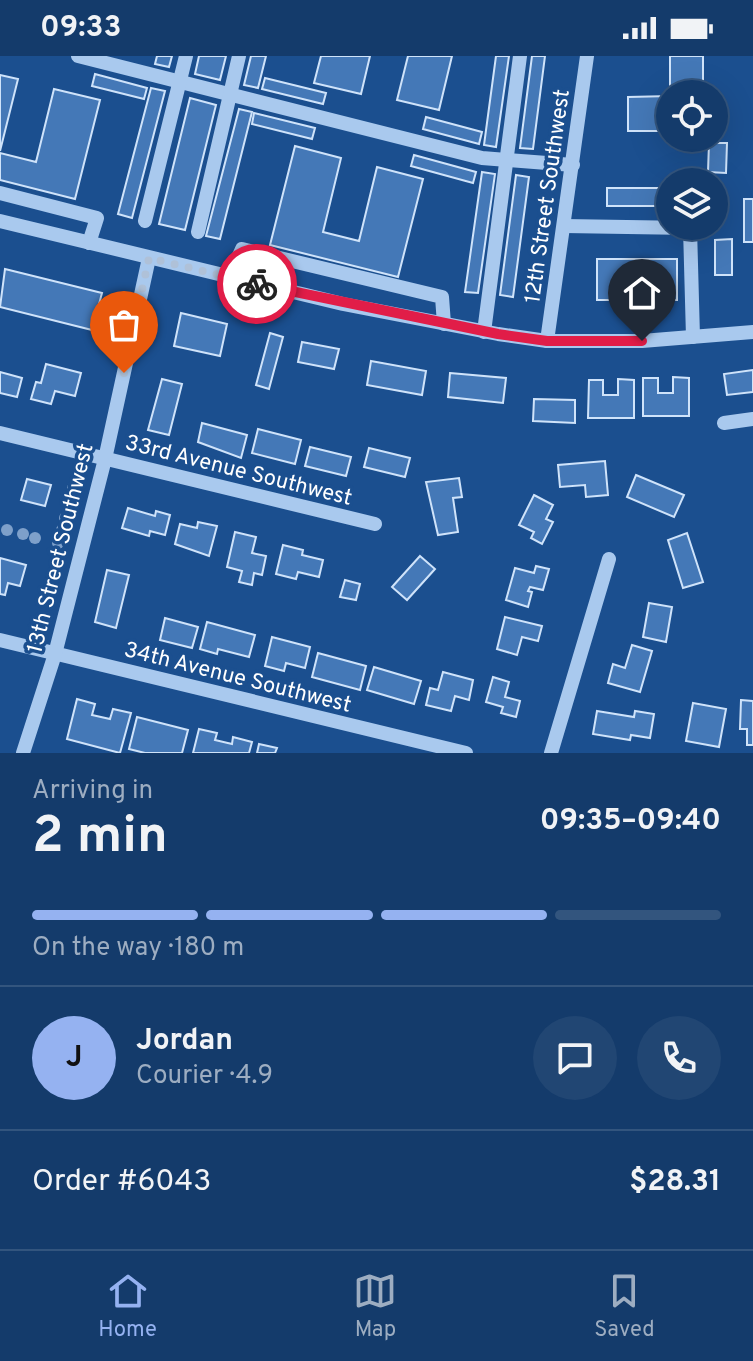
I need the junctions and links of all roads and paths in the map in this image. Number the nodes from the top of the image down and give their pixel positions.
1 (78, 56) edge
2 (186, 56) edge
3 (239, 56) edge
4 (520, 56) edge
5 (587, 56) edge
6 (179, 82) junction
7 (230, 95) junction
8 (509, 161) junction
9 (573, 165) junction
10 (0, 193) edge
11 (0, 221) edge
12 (145, 221) dead end
13 (564, 226) junction
14 (198, 232) dead end
15 (89, 243) junction
16 (149, 258) junction
17 (229, 278) junction
18 (444, 324) junction
19 (484, 332) junction
20 (753, 332) edge
21 (693, 337) junction
22 (547, 341) junction
23 (753, 419) edge
24 (724, 423) dead end
25 (0, 433) edge
26 (105, 459) junction
27 (375, 524) dead end
28 (609, 559) dead end
29 (0, 640) edge
30 (55, 654) junction
31 (23, 753) edge
32 (466, 753) edge
33 (551, 753) edge

1 - 6 street
2 - 6 street
3 - 7 street
4 - 8 street
5 - 9 street, 12th Street Southwest
6 - 7 street
6 - 12 street
7 - 8 street
7 - 14 street
8 - 9 street
8 - 19 street
9 - 13 street, 12th Street Southwest
10 - 15 street
11 - 15 street
13 - 21 street
13 - 22 street, 12th Street Southwest
15 - 16 street
16 - 17 street
16 - 26 street, 13th Street Southwest
17 - 18 street
17 - 18 street
18 - 19 street
19 - 22 street
20 - 21 street
21 - 22 street
23 - 24 street
25 - 26 street, 33rd Avenue Southwest
26 - 27 street, 33rd Avenue Southwest
26 - 30 street, 13th Street Southwest
28 - 33 street
29 - 30 street, 34th Avenue Southwest
30 - 31 street, 13th Street Southwest
30 - 32 street, 34th Avenue Southwest

